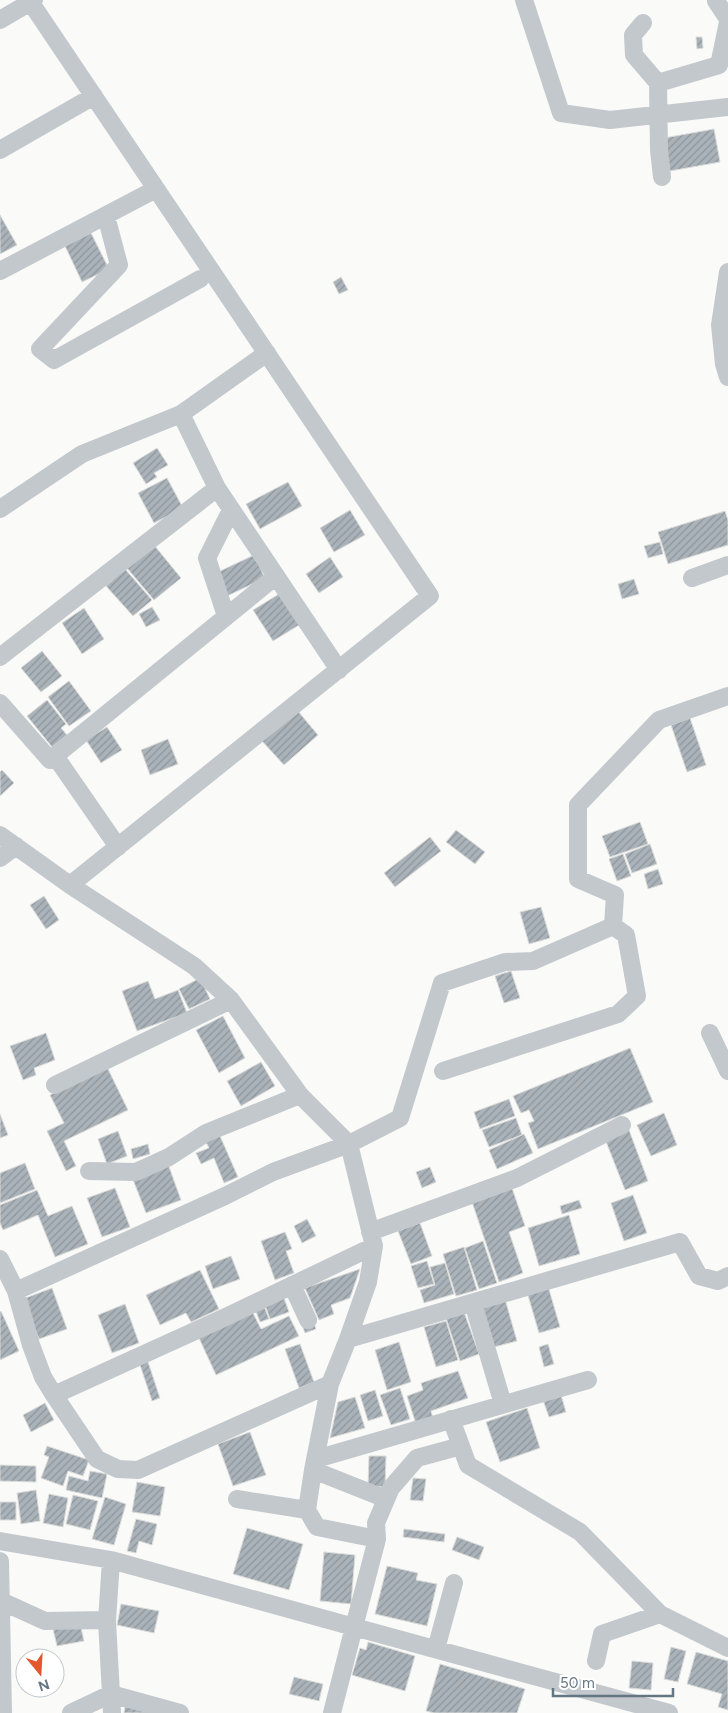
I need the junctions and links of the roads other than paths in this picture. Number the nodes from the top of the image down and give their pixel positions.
1 (524, 0) edge
2 (31, 1) edge
3 (716, 1) dead end
4 (0, 20) edge
5 (728, 20) edge
6 (643, 23) dead end
7 (658, 83) junction
8 (94, 96) junction
9 (728, 107) edge
10 (658, 115) junction
11 (0, 150) edge
12 (662, 177) dead end
13 (156, 189) junction
14 (106, 216) junction
15 (0, 271) edge
16 (728, 272) edge
17 (200, 279) dead end
18 (726, 300) edge
19 (267, 353) junction
20 (728, 376) edge
21 (181, 414) junction
22 (217, 488) junction
23 (0, 509) edge
24 (231, 510) junction
25 (728, 565) edge
26 (276, 576) junction
27 (692, 578) dead end
28 (226, 616) junction
29 (0, 657) edge
30 (339, 670) junction
31 (728, 696) edge
32 (0, 703) edge
33 (55, 756) junction
34 (0, 835) edge
35 (16, 846) junction
36 (118, 847) junction
37 (0, 858) edge
38 (70, 885) junction
39 (613, 926) junction
40 (231, 1000) junction
41 (710, 1033) dead end
42 (443, 1071) dead end
43 (728, 1071) edge
44 (55, 1084) dead end
45 (300, 1095) junction
46 (622, 1125) dead end
47 (349, 1144) junction
48 (89, 1172) dead end
49 (372, 1239) junction
50 (0, 1259) edge
51 (728, 1276) edge
52 (292, 1285) junction
53 (16, 1292) junction
54 (473, 1303) junction
55 (308, 1320) dead end
56 (348, 1339) junction
57 (588, 1380) dead end
58 (330, 1384) junction
59 (54, 1395) junction
60 (503, 1404) junction
61 (451, 1419) junction
62 (461, 1446) junction
63 (314, 1465) junction
64 (237, 1499) dead end
65 (386, 1499) junction
66 (307, 1510) junction
67 (377, 1539) junction
68 (0, 1541) edge
69 (111, 1560) junction
70 (0, 1561) edge
71 (454, 1583) dead end
72 (1, 1601) edge
73 (660, 1614) junction
74 (107, 1620) junction
75 (354, 1627) junction
76 (728, 1648) edge
77 (436, 1649) junction
78 (596, 1661) dead end
79 (111, 1694) junction
80 (1, 1713) edge
81 (71, 1713) edge
82 (112, 1713) edge
83 (180, 1713) edge
84 (332, 1713) edge
85 (669, 1713) edge

1 - 10 street
2 - 4 street
2 - 8 street
3 - 5 street
5 - 7 street
6 - 7 street
7 - 10 street
8 - 11 street
8 - 13 street
9 - 10 street
10 - 12 street
13 - 14 street
13 - 19 street
14 - 15 street
14 - 17 street
16 - 18 street
18 - 20 street
19 - 21 street
19 - 30 street
21 - 22 street
21 - 23 street
22 - 24 street
22 - 29 street
24 - 26 street
24 - 28 street
25 - 27 street
26 - 28 street
26 - 30 street
28 - 33 street
30 - 36 street
31 - 39 street
32 - 33 street
33 - 36 street
34 - 35 street
35 - 37 street
35 - 38 street
36 - 38 street
38 - 40 street
39 - 42 street
39 - 47 street
40 - 44 street
40 - 45 street
41 - 43 street
45 - 47 street
45 - 48 street
46 - 49 street
47 - 49 street
47 - 53 street
49 - 52 street
49 - 56 street
50 - 53 street
51 - 54 street
52 - 55 street
52 - 59 street
53 - 59 street
54 - 56 street
54 - 60 street
56 - 58 street
57 - 60 street
58 - 59 street
58 - 63 street
60 - 61 street
61 - 62 street
61 - 63 street
62 - 65 street
62 - 73 street
63 - 65 street
63 - 66 street
64 - 66 street
65 - 67 street
66 - 67 street
67 - 75 street
68 - 69 street
69 - 74 street
69 - 75 street
70 - 72 street
71 - 77 street
72 - 74 street
72 - 80 street
73 - 76 street
73 - 78 street
74 - 79 street
75 - 77 street
75 - 84 street
77 - 85 street
79 - 81 street
79 - 82 street
79 - 83 street

